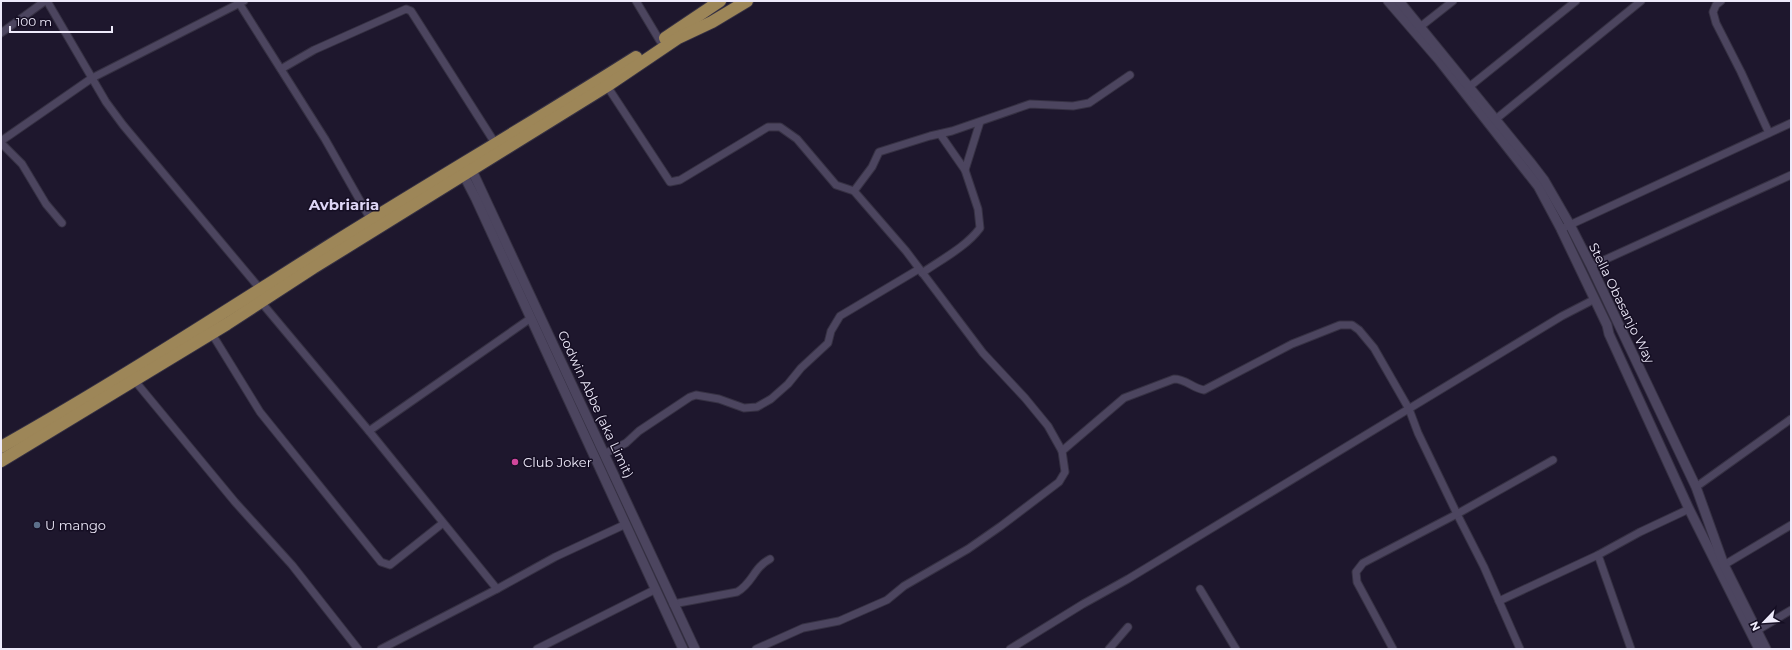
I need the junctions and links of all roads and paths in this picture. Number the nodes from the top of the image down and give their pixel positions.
1 (46, 1) edge
2 (636, 1) edge
3 (720, 1) edge
4 (747, 1) edge
5 (1388, 1) edge
6 (1453, 1) edge
7 (1576, 1) edge
8 (1641, 1) edge
9 (1721, 1) edge
10 (241, 2) edge
11 (1404, 3) edge
12 (1420, 26) junction
13 (1, 33) edge
14 (660, 41) junction
15 (281, 69) junction
16 (1130, 75) dead end
17 (92, 78) junction
18 (607, 86) junction
19 (1469, 87) junction
20 (1496, 120) junction
21 (980, 122) junction
22 (1791, 123) edge
23 (1769, 133) junction
24 (940, 134) junction
25 (1, 142) edge
26 (495, 143) junction
27 (465, 167) junction
28 (965, 170) junction
29 (1791, 175) edge
30 (854, 191) junction
31 (371, 220) junction
32 (62, 223) dead end
33 (1570, 225) junction
34 (1561, 229) junction
35 (1591, 266) junction
36 (921, 271) junction
37 (261, 296) junction
38 (1594, 299) junction
39 (531, 318) junction
40 (212, 334) junction
41 (135, 381) junction
42 (1409, 409) junction
43 (1791, 418) edge
44 (370, 431) junction
45 (1, 447) edge
46 (1062, 451) junction
47 (604, 454) junction
48 (1553, 460) dead end
49 (1, 461) edge
50 (1696, 487) junction
51 (1689, 509) junction
52 (1457, 514) junction
53 (442, 523) junction
54 (626, 524) junction
55 (1791, 525) edge
56 (1598, 555) junction
57 (770, 559) dead end
58 (1724, 565) junction
59 (497, 589) junction
60 (656, 589) junction
61 (1200, 589) dead end
62 (1500, 601) junction
63 (673, 604) junction
64 (1791, 610) edge
65 (1128, 627) dead end
66 (1758, 630) junction
67 (358, 649) edge
68 (381, 649) edge
69 (537, 649) edge
70 (683, 649) edge
71 (695, 649) edge
72 (756, 649) edge
73 (1010, 649) edge
74 (1109, 649) edge
75 (1236, 649) edge
76 (1393, 649) edge
77 (1520, 649) edge
78 (1631, 649) edge
79 (1759, 649) edge
80 (1766, 649) edge

1 - 13 street
1 - 17 street
2 - 14 street
3 - 14 highway
4 - 18 highway
5 - 34 street
6 - 12 street
7 - 19 street
8 - 20 street
9 - 23 street
10 - 15 street
10 - 17 street
11 - 12 street, Stella Obasanjo Way
12 - 19 street, Stella Obasanjo Way
14 - 26 highway
15 - 26 street
15 - 31 street
16 - 21 street
17 - 25 street
17 - 37 street
18 - 27 highway
18 - 30 street
19 - 20 street, Stella Obasanjo Way
20 - 33 street, Stella Obasanjo Way
21 - 24 street
21 - 28 street
22 - 23 street
23 - 33 street
24 - 28 street
24 - 30 street
25 - 32 street
26 - 27 highway
27 - 31 highway
27 - 37 highway
27 - 39 street, Godwin Abbe (aka Limit)
27 - 47 street, Godwin Abbe (aka Limit)
28 - 36 street
29 - 35 street
30 - 36 street
31 - 37 highway
33 - 34 street
33 - 35 street, Stella Obasanjo Way
34 - 38 street
35 - 50 street, Stella Obasanjo Way
36 - 46 street
36 - 47 street
37 - 40 highway
37 - 44 street
37 - 45 highway
38 - 42 street
38 - 51 street
39 - 44 street
39 - 54 street, Godwin Abbe (aka Limit)
40 - 41 highway
40 - 53 street
41 - 49 highway
41 - 67 street
42 - 46 street
42 - 52 street
42 - 73 street
43 - 50 street
44 - 53 street
46 - 72 street
47 - 63 street, Godwin Abbe (aka Limit)
48 - 52 street
50 - 58 street, Stella Obasanjo Way
51 - 56 street
51 - 79 street
52 - 62 street
52 - 76 street
53 - 59 street
54 - 59 street
54 - 60 street, Godwin Abbe (aka Limit)
55 - 58 street
56 - 62 street
56 - 78 street
57 - 63 street
58 - 66 street, Stella Obasanjo Way
59 - 68 street
60 - 69 street
60 - 70 street, Godwin Abbe (aka Limit)
61 - 75 street
62 - 77 street
63 - 71 street, Godwin Abbe (aka Limit)
64 - 66 street
65 - 74 street
66 - 80 street, Stella Obasanjo Way

